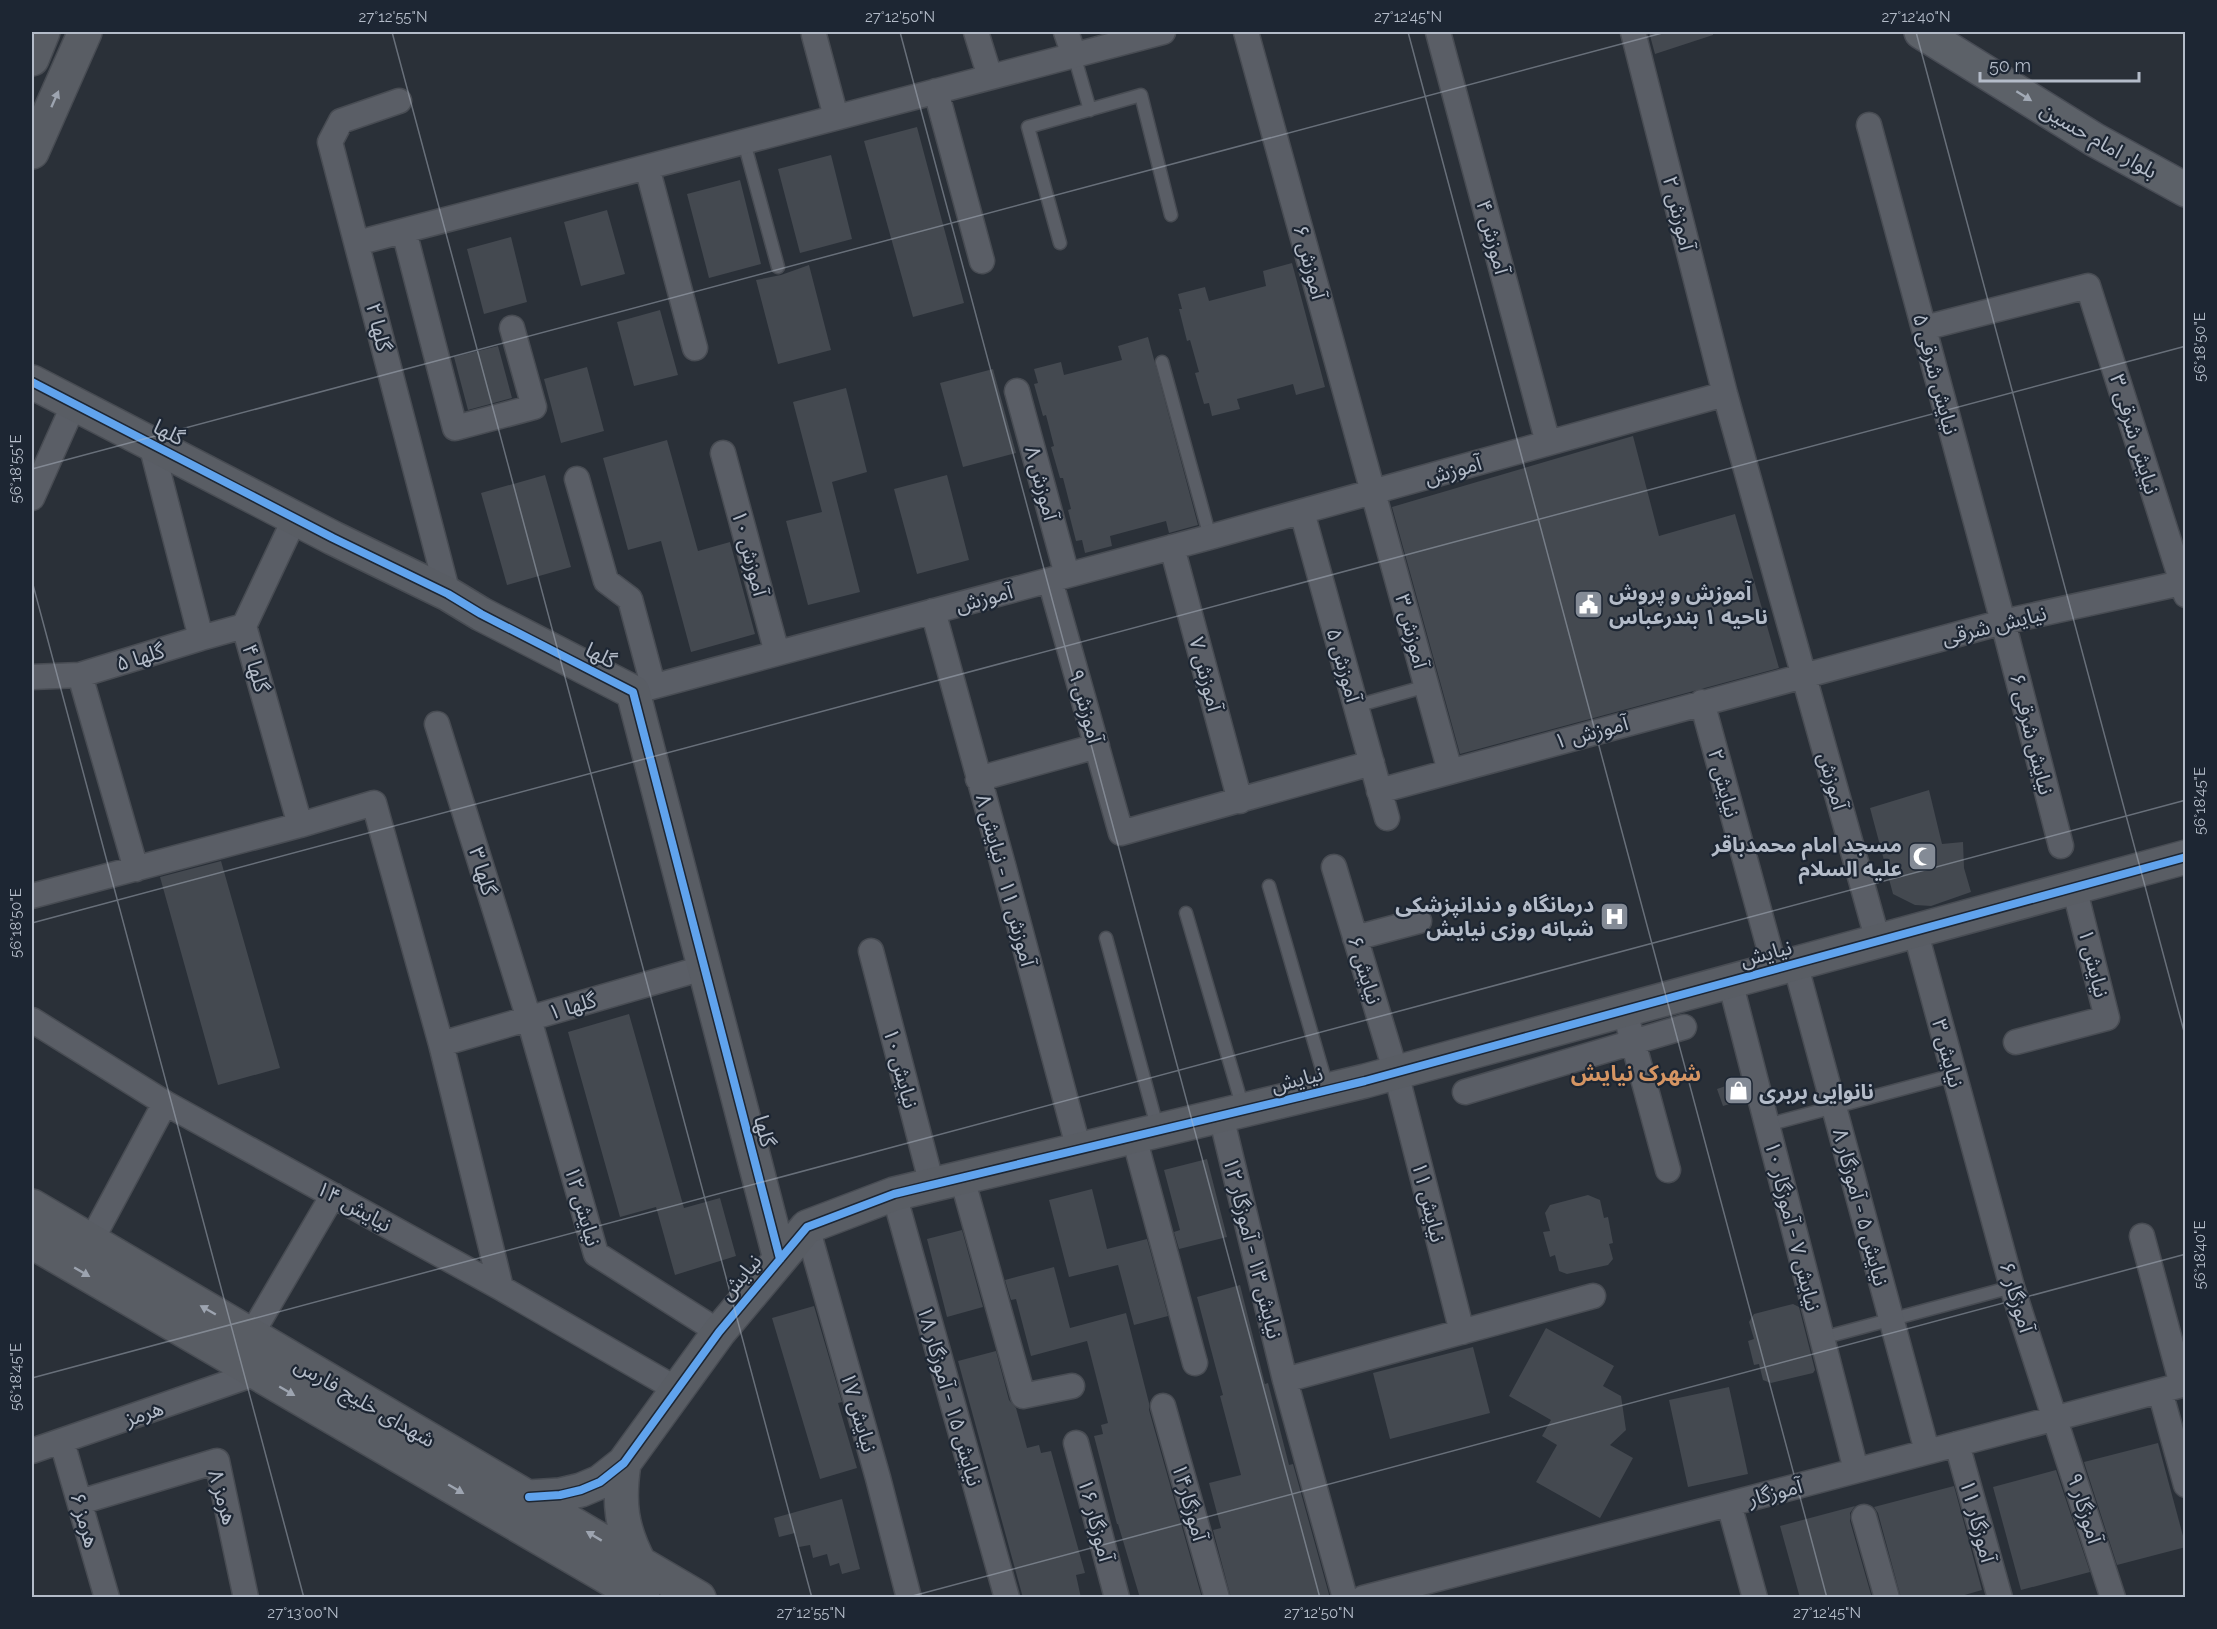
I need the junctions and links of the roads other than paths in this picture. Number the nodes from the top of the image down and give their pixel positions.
1 (43, 32) edge
2 (85, 32) edge
3 (976, 32) edge
4 (1066, 32) edge
5 (1163, 32) edge
6 (1246, 32) edge
7 (1438, 32) edge
8 (1633, 32) edge
9 (1921, 32) edge
10 (814, 35) dead end
11 (1074, 55) junction
12 (32, 59) edge
13 (990, 77) junction
14 (936, 91) junction
15 (399, 101) dead end
16 (1090, 110) junction
17 (836, 117) junction
18 (1869, 125) dead end
19 (744, 142) junction
20 (32, 152) edge
21 (647, 167) junction
22 (2186, 190) edge
23 (1171, 215) dead end
24 (404, 231) junction
25 (357, 243) junction
26 (1060, 243) dead end
27 (981, 261) dead end
28 (778, 267) dead end
29 (512, 328) dead end
30 (1924, 328) junction
31 (695, 348) dead end
32 (1162, 362) dead end
33 (32, 382) edge
34 (1017, 391) dead end
35 (1725, 394) junction
36 (74, 404) junction
37 (1548, 443) junction
38 (152, 444) junction
39 (723, 453) dead end
40 (577, 479) dead end
41 (1374, 492) junction
42 (32, 498) edge
43 (1302, 512) junction
44 (295, 518) junction
45 (1210, 537) junction
46 (1172, 547) junction
47 (1058, 578) junction
48 (2184, 586) edge
49 (448, 594) junction
50 (933, 611) junction
51 (2003, 622) junction
52 (244, 626) junction
53 (201, 638) junction
54 (777, 653) junction
55 (1803, 674) junction
56 (80, 675) junction
57 (32, 677) edge
58 (1427, 686) junction
59 (643, 688) junction
60 (1702, 702) junction
61 (1356, 706) junction
62 (437, 724) dead end
63 (1097, 746) junction
64 (1372, 763) junction
65 (1450, 771) junction
66 (978, 779) junction
67 (1379, 791) junction
68 (1240, 801) junction
69 (1387, 818) dead end
70 (300, 825) junction
71 (2061, 846) dead end
72 (2186, 857) edge
73 (1334, 867) dead end
74 (136, 869) junction
75 (1269, 886) dead end
76 (2074, 887) junction
77 (32, 896) edge
78 (1186, 914) dead end
79 (1419, 921) dead end
80 (1915, 930) junction
81 (1106, 938) dead end
82 (1355, 938) junction
83 (1878, 940) junction
84 (871, 951) dead end
85 (1785, 966) junction
86 (703, 968) junction
87 (1730, 981) junction
88 (1624, 1010) junction
89 (529, 1018) junction
90 (32, 1020) edge
91 (1684, 1027) dead end
92 (1633, 1041) junction
93 (2016, 1042) dead end
94 (441, 1044) junction
95 (1396, 1072) junction
96 (1954, 1075) junction
97 (1328, 1090) junction
98 (1465, 1092) dead end
99 (165, 1103) junction
100 (1834, 1107) junction
101 (1232, 1113) junction
102 (1767, 1125) junction
103 (1146, 1133) junction
104 (1078, 1150) junction
105 (1668, 1170) dead end
106 (1982, 1175) joint
107 (947, 1181) junction
108 (894, 1194) junction
109 (333, 1195) junction
110 (32, 1206) edge
111 (807, 1227) junction
112 (2142, 1236) dead end
113 (91, 1241) junction
114 (32, 1242) edge
115 (780, 1259) junction
116 (2012, 1287) junction
117 (501, 1288) junction
118 (1593, 1296) dead end
119 (1892, 1319) junction
120 (719, 1332) junction
121 (1462, 1332) junction
122 (251, 1335) junction
123 (1822, 1338) junction
124 (1195, 1363) dead end
125 (257, 1373) junction
126 (1285, 1380) junction
127 (1072, 1386) dead end
128 (2176, 1387) edge
129 (678, 1390) junction
130 (1163, 1406) dead end
131 (2056, 1418) junction
132 (62, 1442) junction
133 (1076, 1443) dead end
134 (1957, 1444) junction
135 (32, 1451) edge
136 (1927, 1451) junction
137 (624, 1464) junction
138 (1856, 1470) junction
139 (2186, 1485) edge
140 (529, 1497) junction
141 (80, 1502) junction
142 (1729, 1504) junction
143 (1864, 1517) dead end
144 (640, 1564) junction
145 (1377, 1596) edge
146 (107, 1598) edge
147 (246, 1598) edge
148 (643, 1598) edge
149 (699, 1598) edge
150 (909, 1598) edge
151 (1007, 1598) edge
152 (1117, 1598) edge
153 (1217, 1598) edge
154 (1346, 1598) edge
155 (1755, 1598) edge
156 (1887, 1598) edge
157 (2000, 1598) edge
158 (2113, 1598) edge

1 - 12 street
20 -> 2 street
3 - 13 street
4 - 11 street
5 - 11 street
6 - 41 street, آموزش ۶
7 - 37 street, آموزش ۴
8 - 35 street, آموزش ۲
9 -> 22 main road, بلوار امام حسین
10 - 17 street
11 - 13 street
11 - 16 lane
13 - 14 street
14 - 17 street
14 - 27 street
15 - 25 street, گلها ۲
16 - 23 lane
16 - 26 lane
17 - 19 street
18 - 30 street, نیایش شرقی ۵
19 - 21 street
19 - 28 lane
21 - 24 street
21 - 31 street
24 - 25 street
24 - 29 street
25 - 49 street, گلها ۲
30 - 48 street, نیایش شرقی ۳
30 - 51 street, نیایش شرقی ۵
32 - 45 lane
33 - 36 street, گلها
34 - 47 street, آموزش ۸
35 - 37 street, آموزش
35 - 55 street, آموزش
36 - 38 street, گلها
36 - 42 street
37 - 41 street, آموزش
38 - 44 street, گلها
38 - 53 street
39 - 54 street, آموزش ۱۰
40 - 59 street
41 - 43 street, آموزش
41 - 58 street, آموزش ۳
43 - 45 street, آموزش
43 - 61 street, آموزش ۵
44 - 49 street, گلها
44 - 52 street, گلها ۴
45 - 46 street, آموزش
46 - 47 street, آموزش
46 - 68 street, آموزش ۷
47 - 50 street, آموزش
47 - 63 street, آموزش ۹
48 - 51 street, نیایش شرقی
49 - 59 street, گلها
50 - 54 street, آموزش
50 - 66 street, آموزش ۱۱ - نیایش ۸
51 - 55 street, نیایش شرقی
51 - 71 street, نیایش شرقی ۶
52 - 53 street, گلها ۵
52 - 70 street, گلها ۴
53 - 56 street, گلها ۵
54 - 59 street, آموزش
55 - 60 street, آموزش ۱
55 - 83 street, آموزش
56 - 57 street, گلها ۵
56 - 74 street
58 - 61 lane
58 - 65 street, آموزش ۳
59 - 86 street, گلها
60 - 65 street, آموزش ۱
60 - 85 street, نیایش ۲
61 - 64 street, آموزش ۵
62 - 89 street, گلها ۳
63 - 66 street
63 - 68 street, آموزش ۹
64 - 67 street, آموزش ۵
64 - 68 street
65 - 67 street, آموزش ۱
66 - 104 street, آموزش ۱۱ - نیایش ۸
67 - 69 street, آموزش ۵
70 - 74 street
70 - 94 street
72 - 76 street, نیایش
73 - 82 street, نیایش ۶
74 - 77 street
75 - 97 lane
76 - 80 street, نیایش
76 - 93 street, نیایش ۱
78 - 101 lane
79 - 82 street
80 - 83 street, نیایش
80 - 96 street, نیایش ۳
81 - 103 lane
82 - 95 street, نیایش ۶
83 - 85 street, نیایش
84 - 107 street, نیایش ۱۰
85 - 87 street, نیایش
85 - 100 street, نیایش ۵ - آموزگار ۸
86 - 89 street, گلها ۱
86 - 115 street, گلها
87 - 88 street, نیایش
87 - 102 street, نیایش ۷ - آموزگار ۱۰
88 - 92 street
88 - 95 street, نیایش
89 - 94 street, گلها ۱
89 - 120 street, نیایش ۱۲
90 - 99 street, نیایش ۱۴
91 - 92 street
92 - 98 street
92 - 105 street
94 - 117 street
95 - 97 street, نیایش
95 - 121 street, نیایش ۱۱
96 - 100 lane
96 - 106 street, نیایش ۳
97 - 101 street, نیایش
99 - 109 street, نیایش ۱۴
99 - 113 street
100 - 102 lane
100 - 119 street, نیایش ۵ - آموزگار ۸
101 - 103 street, نیایش
101 - 126 street, نیایش ۱۳ - آموزگار ۱۲
102 - 123 street, نیایش ۷ - آموزگار ۱۰
103 - 104 street, نیایش
103 - 124 street
104 - 107 street, نیایش
106 - 116 street, آموزگار ۶
107 - 108 street, نیایش
107 - 127 street, نیایش ۱۰
108 - 111 street, نیایش
108 - 151 street, نیایش ۱۵ - آموزگار ۱۸
109 - 117 street, نیایش ۱۴
109 - 122 street
110 - 113 street, شهدای خلیج فارس
111 - 115 street, نیایش
111 - 150 street, نیایش ۱۷
112 - 128 street
122 -> 113 street, شهدای خلیج فارس
114 -> 125 street, شهدای خلیج فارس
115 - 120 street, نیایش
116 - 119 lane
116 - 131 street, آموزگار ۶
117 - 129 street, نیایش ۱۴
118 - 121 street
119 - 123 lane
119 - 136 street, نیایش ۵ - آموزگار ۸
120 - 129 street, نیایش
121 - 126 street
122 - 140 street, شهدای خلیج فارس
123 - 138 street, نیایش ۷ - آموزگار ۱۰
125 - 132 street, هرمز
125 -> 148 street, شهدای خلیج فارس
126 - 154 street, نیایش ۱۳ - آموزگار ۱۲
128 - 131 street, آموزگار
128 - 139 street
129 - 137 street, نیایش
130 - 153 street, آموزگار۱۴
131 - 134 street, آموزگار
131 - 158 street, آموزگار ۹
132 - 135 street, هرمز
132 - 141 street, هرمز ۶
133 - 152 street, آموزگار ۱۶
134 - 136 street, آموزگار
134 - 157 street, آموزگار ۱۱
136 - 138 street, آموزگار
137 - 140 street, نیایش
137 - 144 street
138 - 142 street, آموزگار
144 -> 140 street, شهدای خلیج فارس
141 - 146 street, هرمز ۶
141 - 147 street, هرمز ۸
142 - 145 street, آموزگار
142 - 155 street
143 - 156 street
144 - 149 street, شهدای خلیج فارس

